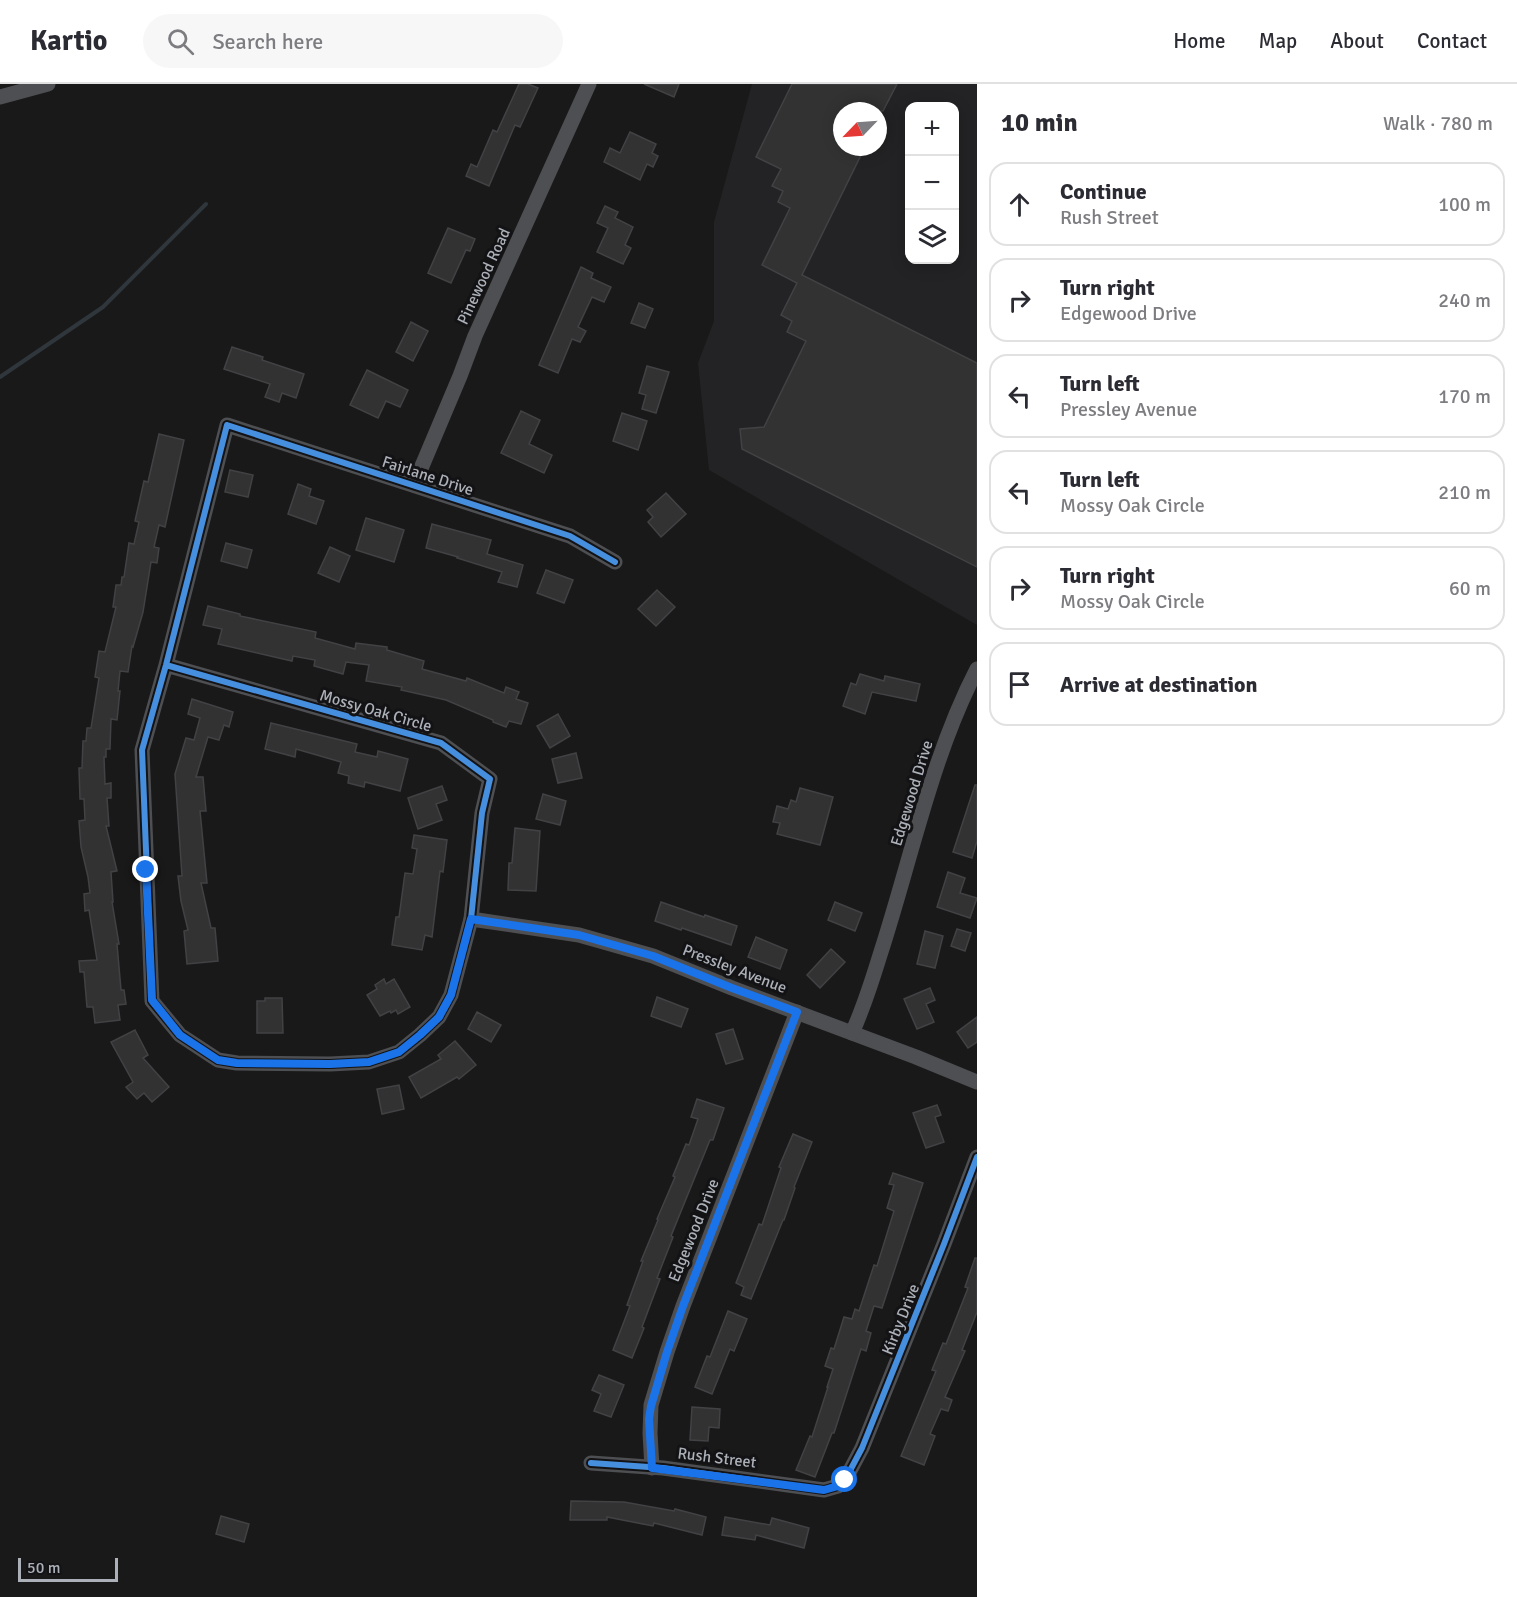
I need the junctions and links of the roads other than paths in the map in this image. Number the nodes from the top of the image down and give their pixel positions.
1 (48, 84) edge
2 (589, 84) edge
3 (0, 97) edge
4 (227, 425) joint
5 (414, 484) junction
6 (615, 562) dead end
7 (166, 665) junction
8 (977, 669) edge
9 (471, 919) junction
10 (797, 1012) junction
11 (852, 1033) junction
12 (977, 1082) edge
13 (977, 1157) edge
14 (591, 1463) dead end
15 (652, 1468) junction
16 (838, 1486) joint

1 - 3 street
2 - 5 street, Pinewood Road
4 - 5 street, Fairlane Drive
4 - 7 street, Mossy Oak Circle
5 - 6 street, Fairlane Drive
7 - 9 street, Mossy Oak Circle
7 - 9 street, Mossy Oak Circle
8 - 11 street, Edgewood Drive
9 - 10 street, Pressley Avenue
10 - 11 street, Pressley Avenue
10 - 15 street, Edgewood Drive
11 - 12 street, Pressley Avenue
13 - 16 street, Kirby Drive
14 - 15 street, Rush Street
15 - 16 street, Rush Street

